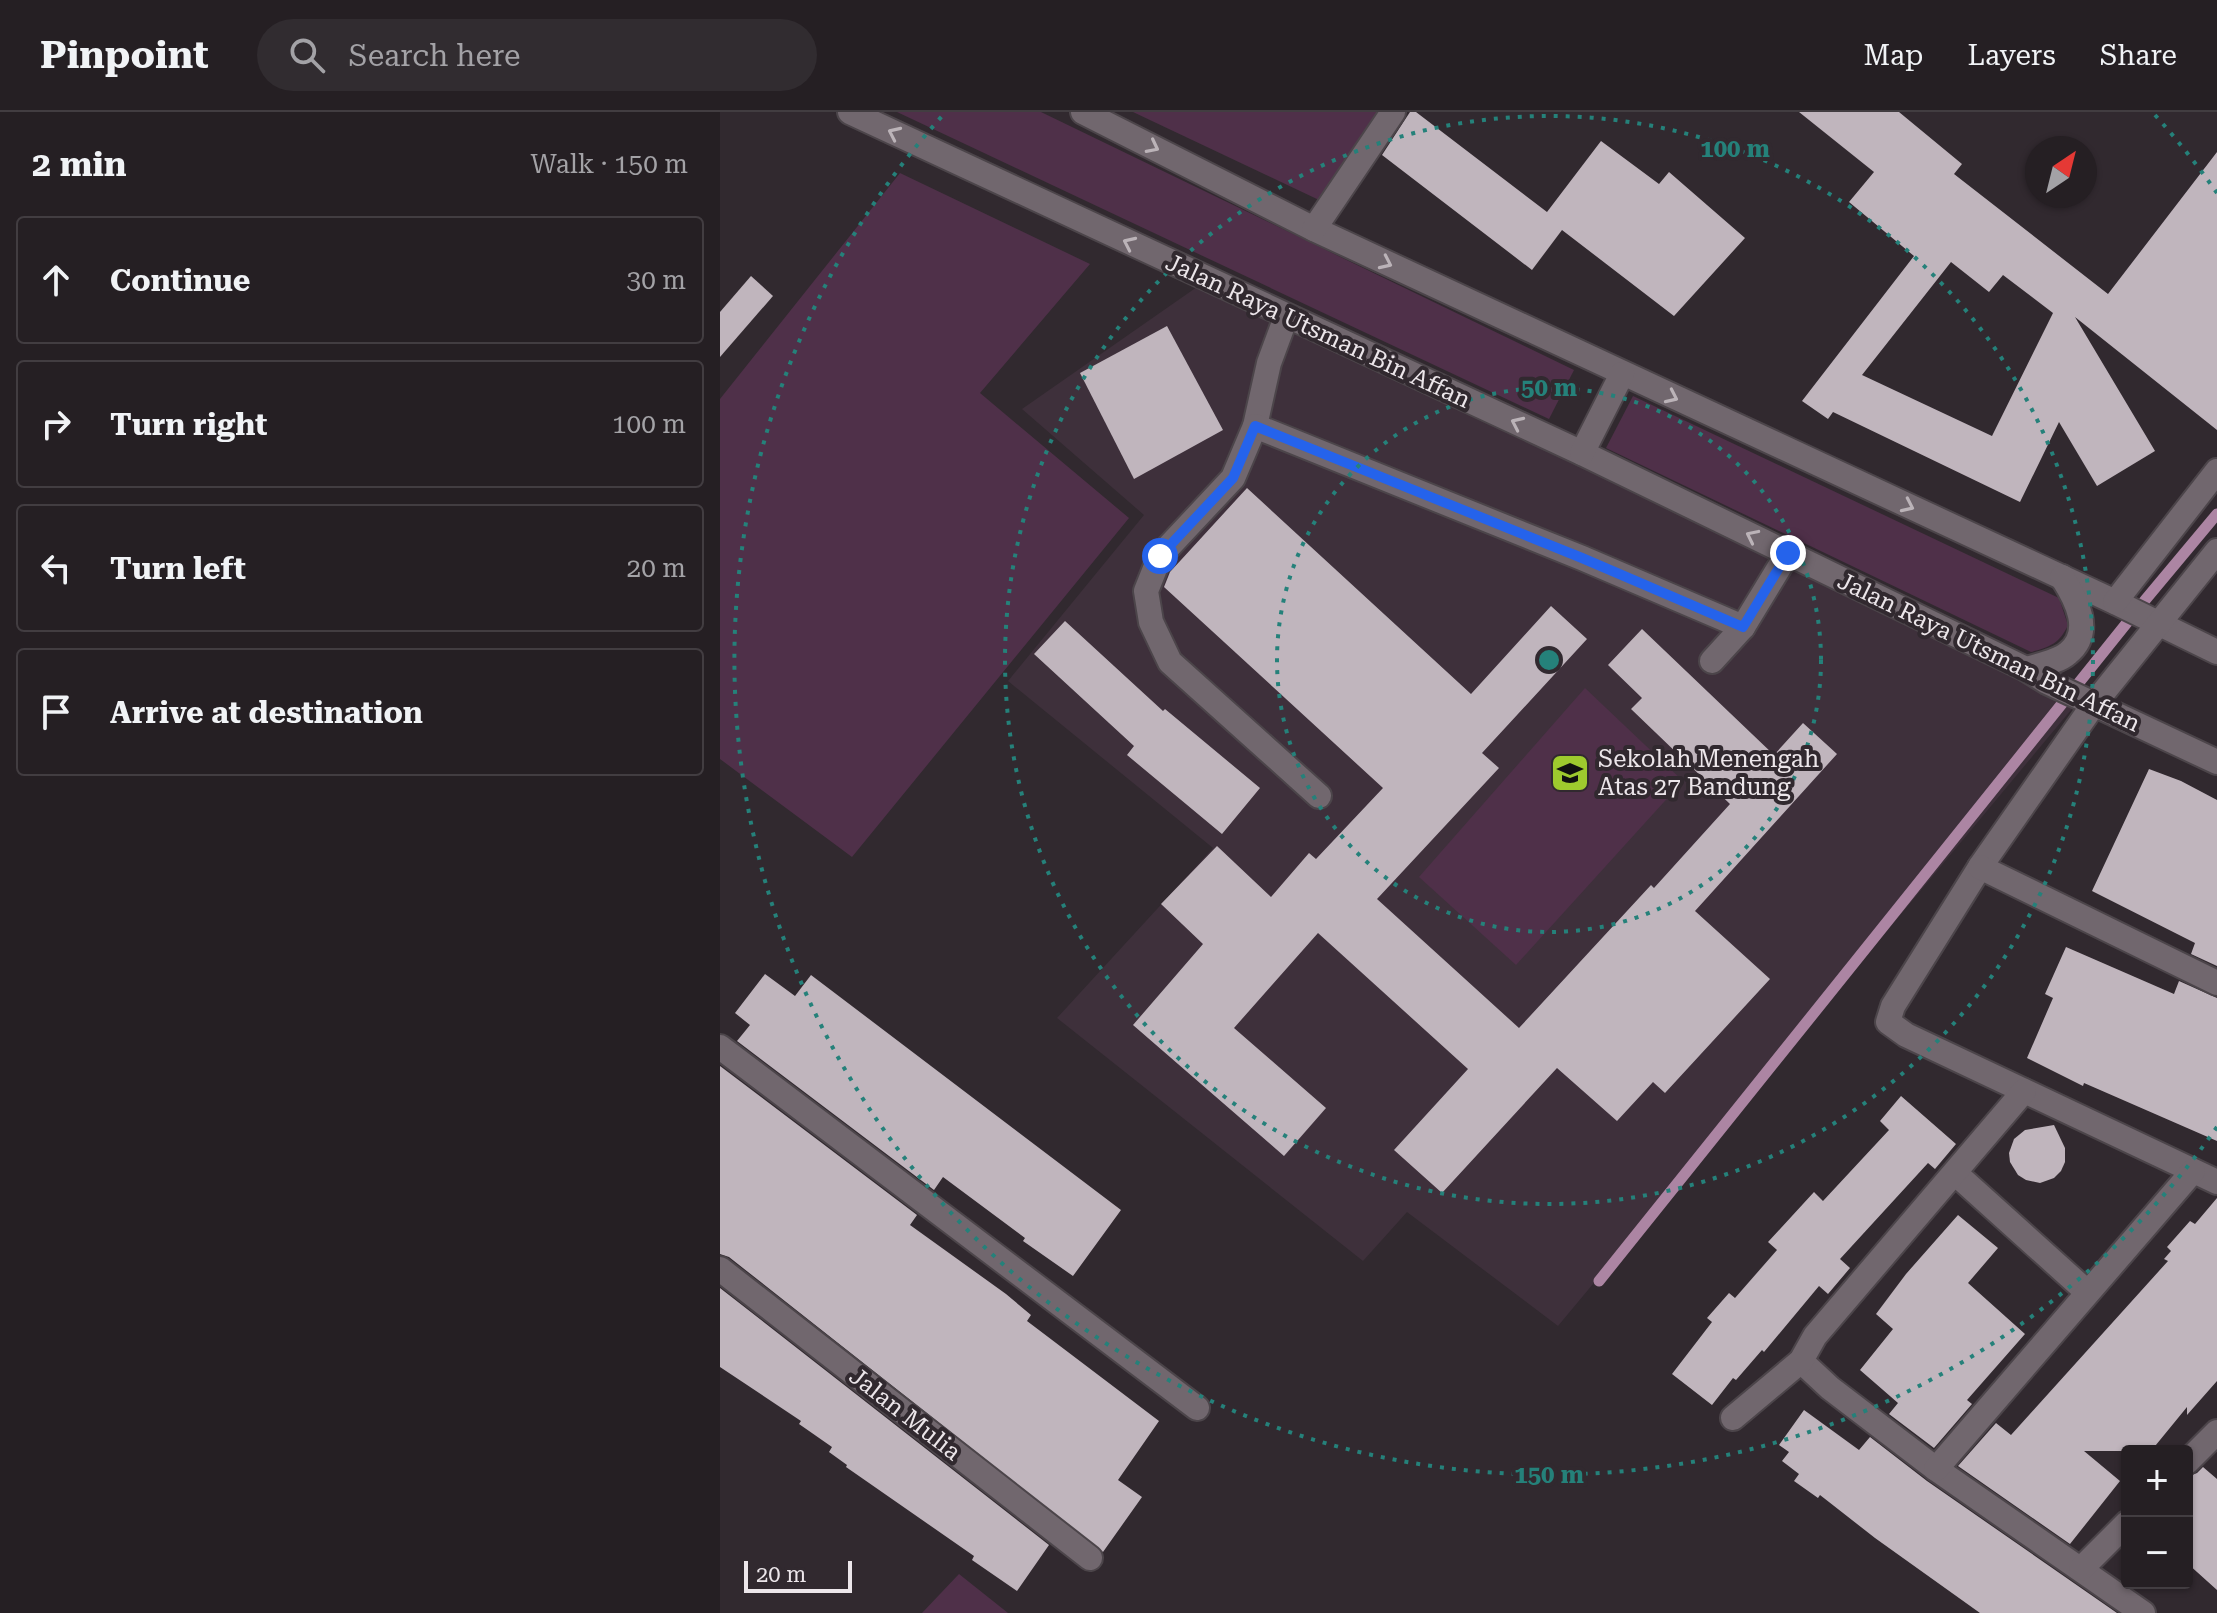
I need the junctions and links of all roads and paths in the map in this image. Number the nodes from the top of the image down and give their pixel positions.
1 (850, 112) edge
2 (1083, 112) edge
3 (1393, 112) edge
4 (1314, 229) junction
5 (1284, 322) junction
6 (1622, 374) junction
7 (1255, 426) junction
8 (1582, 453) junction
9 (2217, 471) edge
10 (2217, 551) edge
11 (1788, 553) junction
12 (2062, 577) junction
13 (2134, 611) junction
14 (1743, 627) junction
15 (2217, 652) edge
16 (1712, 661) dead end
17 (2026, 669) junction
18 (2088, 701) junction
19 (2217, 762) edge
20 (1319, 796) dead end
21 (1980, 867) junction
22 (2217, 983) edge
23 (720, 1047) edge
24 (2024, 1091) junction
25 (2193, 1171) junction
26 (1955, 1173) junction
27 (2217, 1182) edge
28 (720, 1269) edge
29 (2087, 1292) junction
30 (1801, 1361) junction
31 (1197, 1408) dead end
32 (1733, 1418) dead end
33 (2217, 1432) edge
34 (2193, 1456) edge
35 (1936, 1469) junction
36 (2121, 1529) edge
37 (1090, 1558) dead end
38 (2081, 1569) junction
39 (2143, 1613) edge

5 -> 1 street, Jalan Raya Utsman Bin Affan
2 -> 4 street
3 - 4 street
4 -> 6 street
5 - 7 street
8 -> 5 street, Jalan Raya Utsman Bin Affan
6 - 8 street
6 -> 12 street
7 - 14 street
7 - 20 street
11 -> 8 street, Jalan Raya Utsman Bin Affan
9 - 13 street
10 - 13 street
11 - 14 street
11 - 17 street, Jalan Raya Utsman Bin Affan
12 - 13 street
12 - 17 street
13 - 15 street
13 - 18 street
14 - 16 street
17 - 18 street, Jalan Raya Utsman Bin Affan
18 - 19 street, Jalan Raya Utsman Bin Affan
18 - 21 street
21 - 22 street
21 - 24 street
23 - 31 street
24 - 25 street
24 - 26 street
25 - 27 street
25 - 29 street
26 - 29 street
26 - 30 street
28 - 37 street, Jalan Mulia
29 - 35 street
30 - 32 street
30 - 35 street
33 - 34 street
35 - 38 street
36 - 38 street
38 - 39 street

